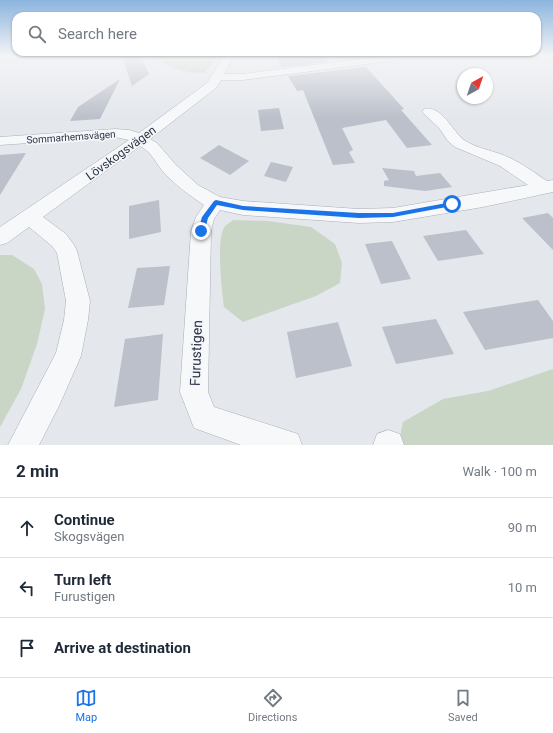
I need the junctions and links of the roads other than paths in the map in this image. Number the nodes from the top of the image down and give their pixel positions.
1 (218, 77) joint
2 (245, 77) edge
3 (429, 112) dead end
4 (140, 139) junction
5 (0, 141) edge
6 (549, 186) edge
7 (216, 203) junction
8 (30, 217) junction
9 (0, 237) edge
10 (23, 445) edge
11 (287, 445) edge

1 - 2 street
1 - 4 street, Lövskogsvägen
3 - 6 street
4 - 5 street, Sommarhemsvägen
4 - 7 street, Sommarhemsvägen
4 - 8 street, Lövskogsvägen
6 - 7 street, Sommarhemsvägen
7 - 11 street, Furustigen
8 - 9 street, Lövskogsvägen
8 - 10 street

